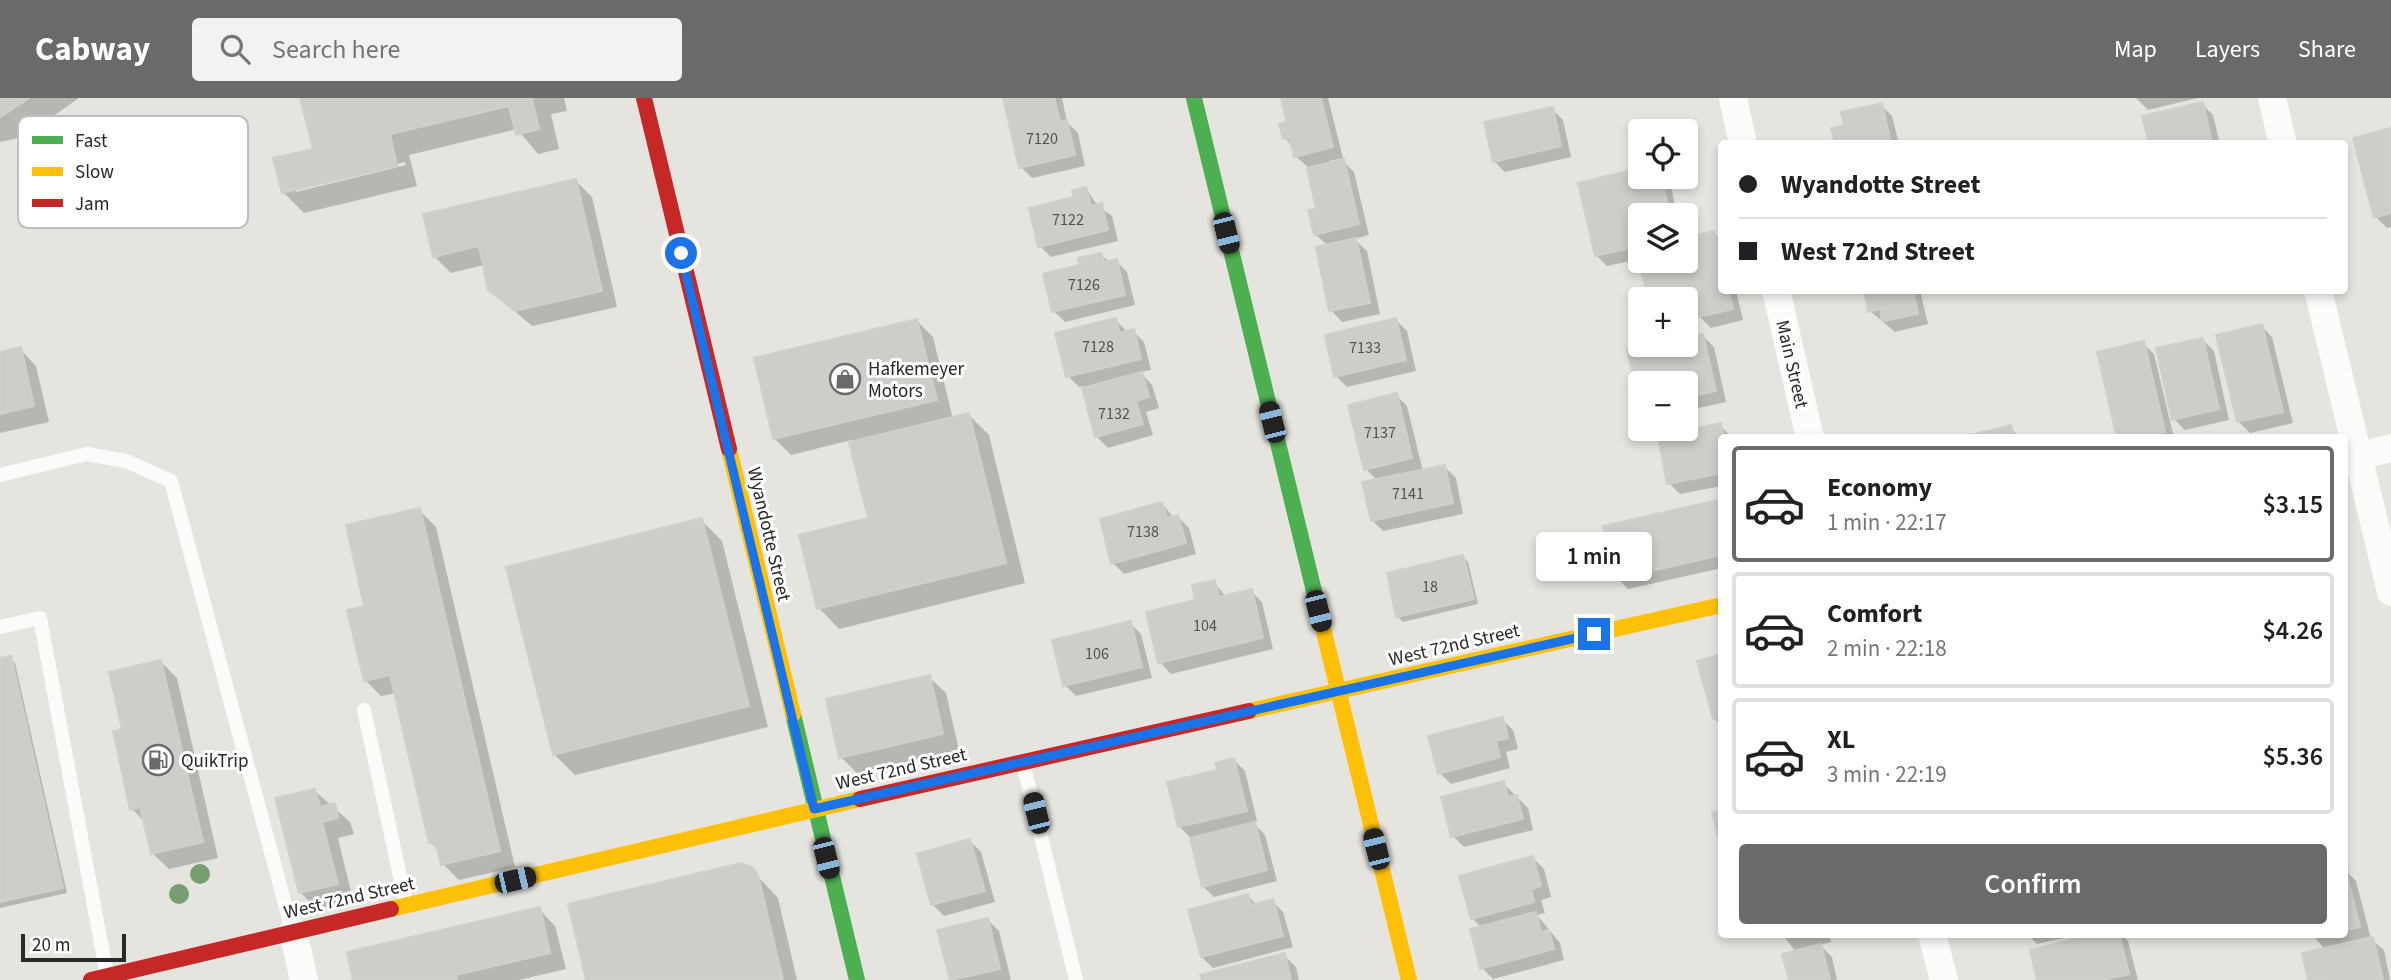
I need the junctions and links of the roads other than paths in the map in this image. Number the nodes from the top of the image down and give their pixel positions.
1 (644, 98) edge
2 (1194, 98) edge
3 (1733, 98) edge
4 (2272, 98) edge
5 (1742, 140) edge
6 (2282, 140) edge
7 (1777, 294) edge
8 (2319, 294) edge
9 (1809, 434) edge
10 (2346, 434) edge
11 (2391, 448) edge
12 (2351, 458) edge
13 (0, 475) edge
14 (2391, 592) edge
15 (1718, 606) edge
16 (0, 627) edge
17 (1337, 691) junction
18 (364, 710) dead end
19 (1023, 762) junction
20 (814, 809) junction
21 (406, 906) junction
22 (293, 932) junction
23 (1933, 938) edge
24 (99, 978) edge
25 (304, 980) edge
26 (857, 980) edge
27 (1076, 980) edge
28 (1409, 980) edge
29 (1944, 980) edge

1 - 20 street, Wyandotte Street
2 - 17 street
3 - 5 street
4 - 6 street
7 - 9 street, Main Street
8 - 10 street
11 - 12 street
12 - 14 street
13 - 22 lane
15 - 17 street, West 72nd Street
16 - 24 lane
17 - 19 street, West 72nd Street
17 - 28 street
18 - 21 lane
19 - 20 street, West 72nd Street
19 - 27 lane
20 - 21 street, West 72nd Street
20 - 26 street, Wyandotte Street
21 - 22 street, West 72nd Street
22 - 24 street, West 72nd Street
22 - 25 street
23 - 29 street

